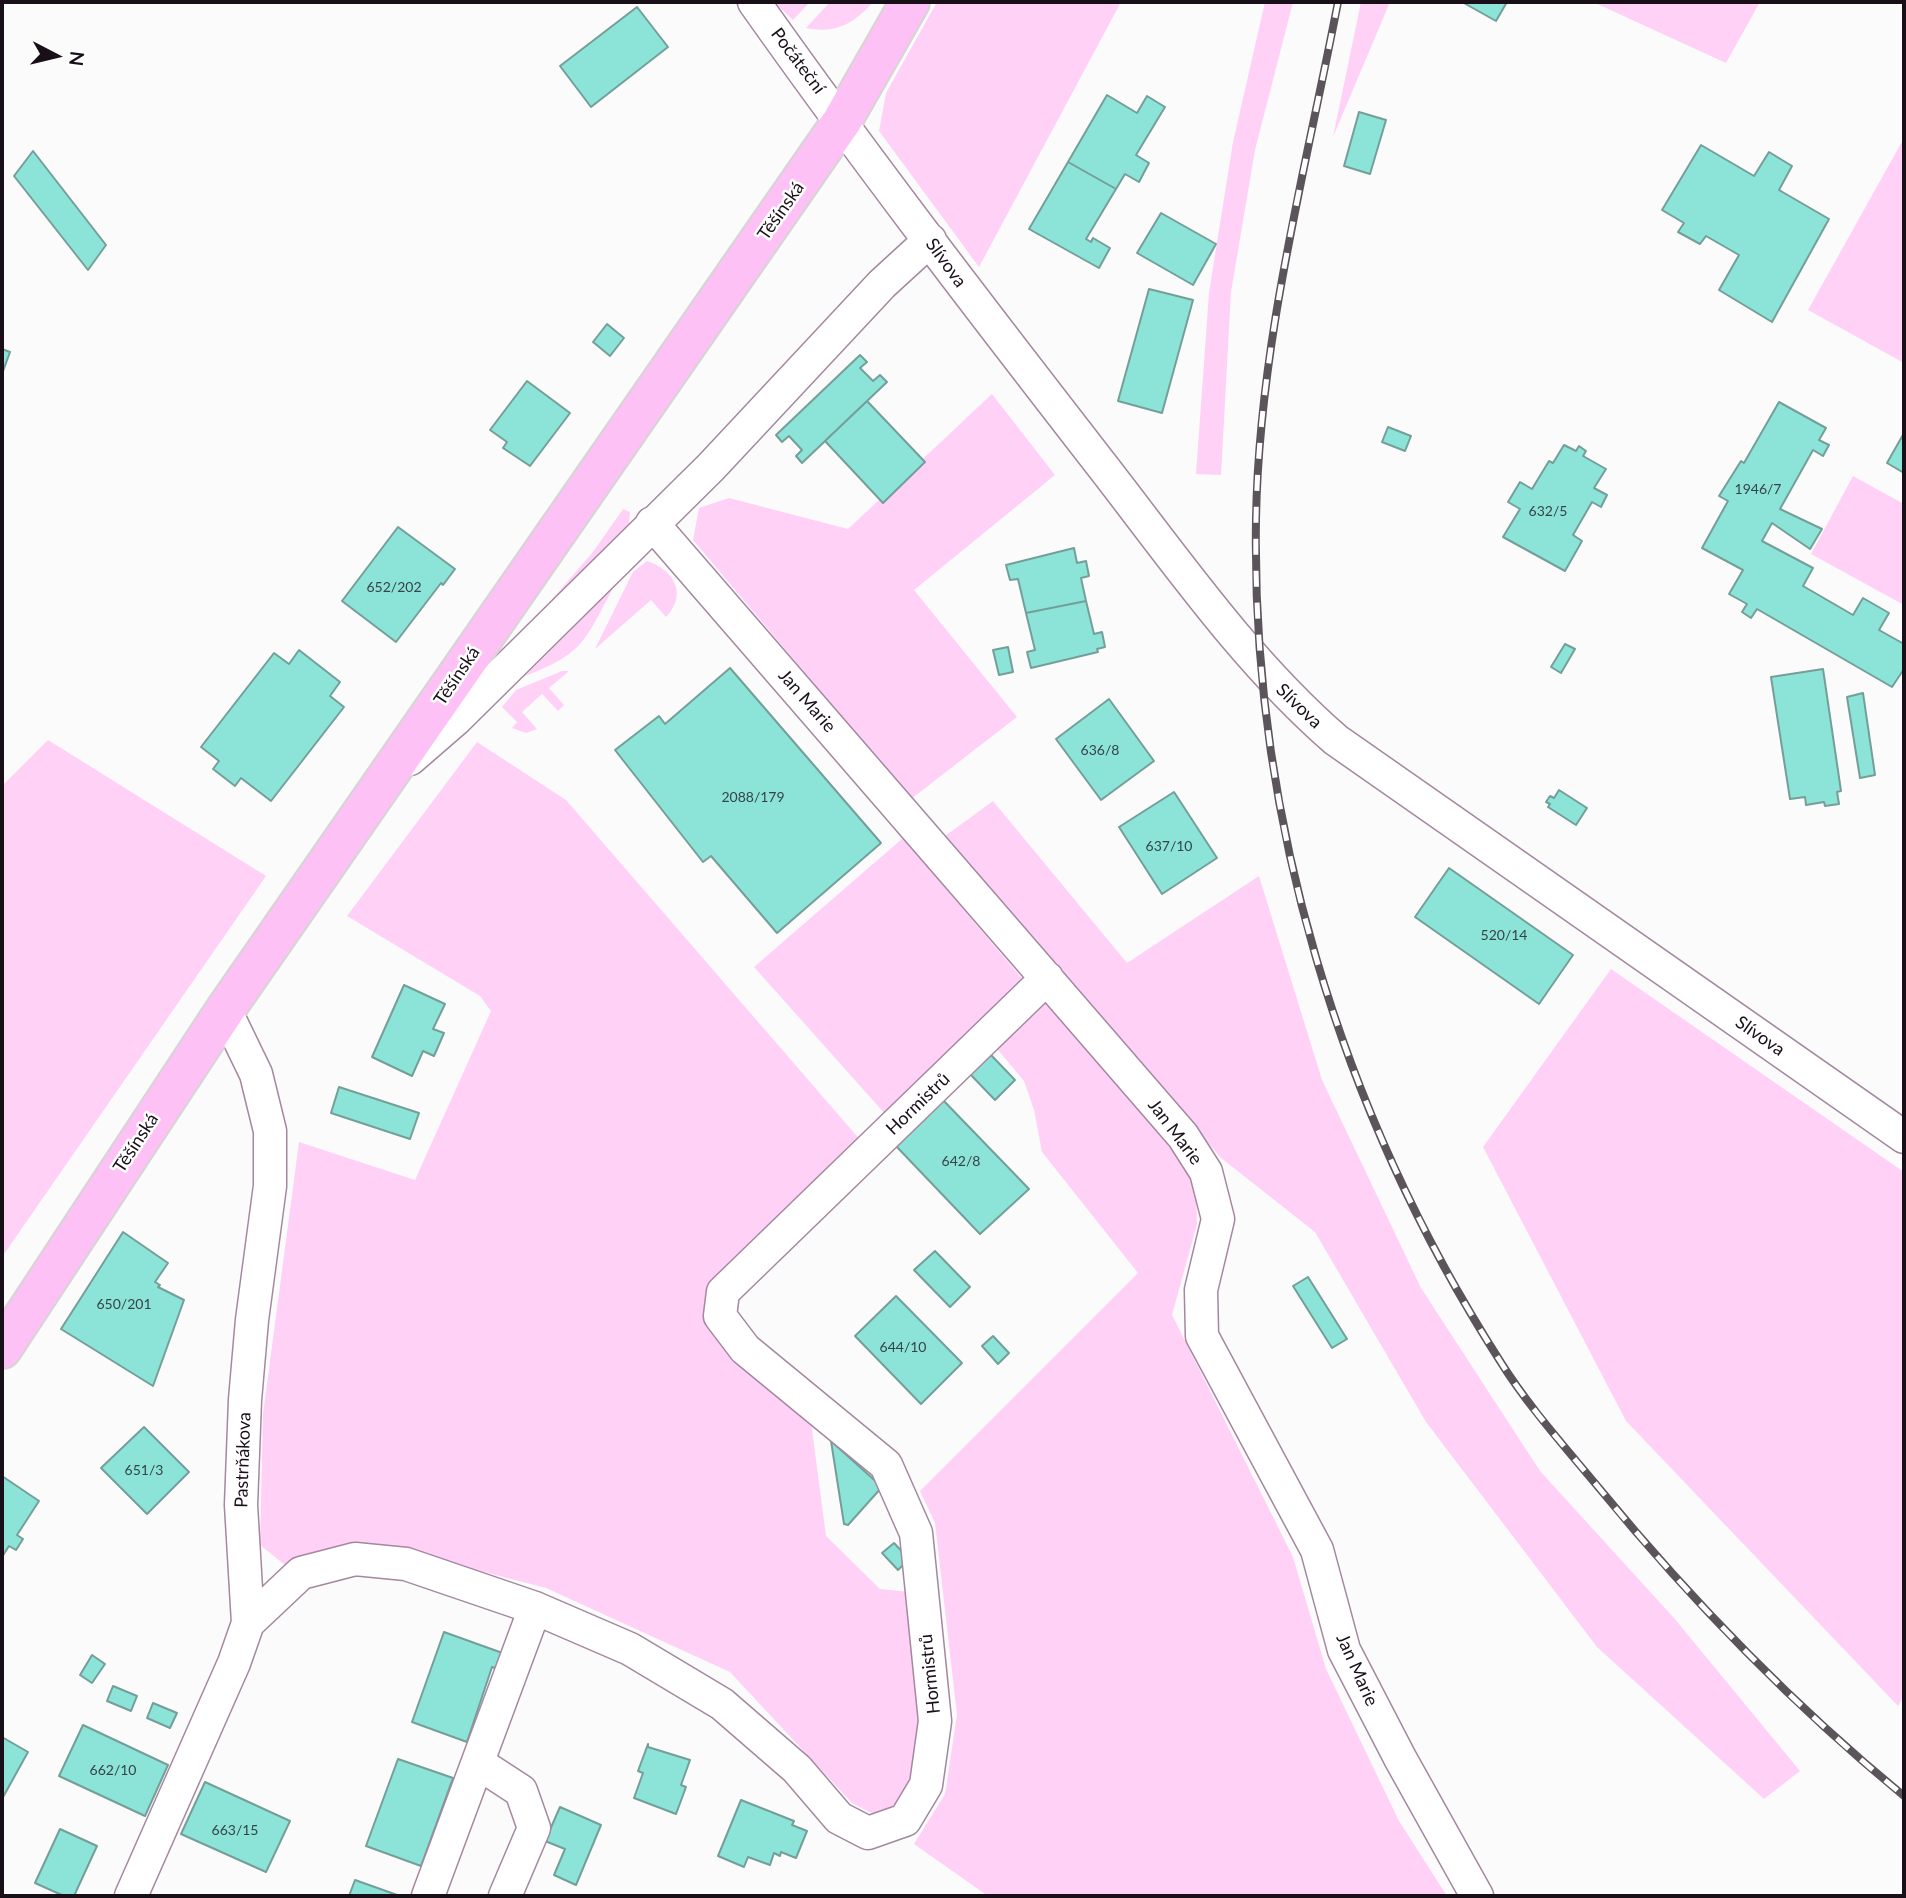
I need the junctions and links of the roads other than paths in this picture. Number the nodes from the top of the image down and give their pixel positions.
1 (754, 2) edge
2 (910, 2) edge
3 (842, 121) junction
4 (930, 240) junction
5 (652, 523) junction
6 (386, 781) junction
7 (1047, 978) junction
8 (225, 1010) junction
9 (1904, 1137) edge
10 (2, 1349) edge
11 (535, 1608) junction
12 (248, 1623) junction
13 (478, 1763) junction
14 (131, 1896) edge
15 (428, 1896) edge
16 (505, 1896) edge
17 (1477, 1896) edge

1 - 3 street, Počáteční
2 - 3 main road, Těšínská
3 - 4 street, Slívova
3 - 6 main road, Těšínská
4 - 5 street
4 - 9 street, Slívova
5 - 6 street
5 - 7 street, Jan Marie
6 - 8 main road, Těšínská
7 - 11 street, Hormistrů
7 - 17 street, Jan Marie
8 - 10 main road, Těšínská
8 - 12 street, Pastrňákova
11 - 12 street, Hormistrů
11 - 13 street
12 - 14 street, Pastrňákova
13 - 15 street
13 - 16 street

